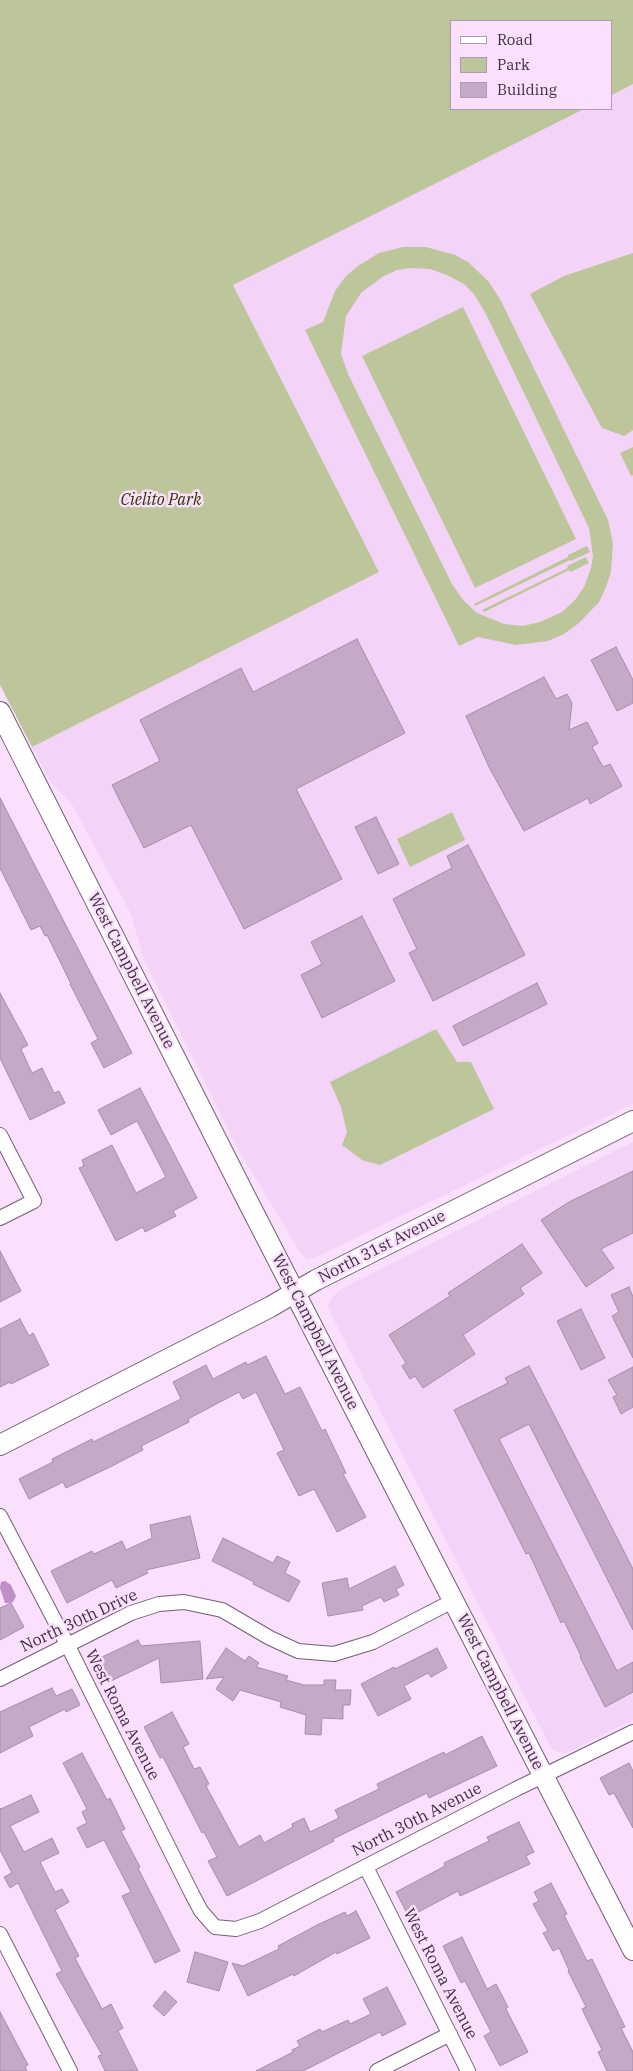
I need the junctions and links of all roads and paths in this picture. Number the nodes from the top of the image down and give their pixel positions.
1 (0, 712) edge
2 (633, 1120) edge
3 (0, 1135) edge
4 (0, 1218) edge
5 (295, 1292) junction
6 (0, 1445) edge
7 (0, 1516) edge
8 (453, 1601) junction
9 (67, 1644) junction
10 (0, 1679) edge
11 (633, 1732) edge
12 (542, 1776) junction
13 (366, 1867) junction
14 (215, 1926) joint
15 (0, 1934) edge
16 (632, 1946) edge
17 (450, 2034) junction
18 (70, 2071) edge
19 (377, 2071) edge
20 (468, 2071) edge

1 - 5 street, West Campbell Avenue
2 - 5 street, North 31st Avenue
3 - 4 street
5 - 6 street, North 31st Avenue
5 - 8 street, West Campbell Avenue
7 - 9 street, West Roma Avenue
8 - 9 street, North 30th Drive
8 - 12 street, West Campbell Avenue
9 - 10 street, North 30th Drive
9 - 14 street, West Roma Avenue
11 - 12 street, North 30th Avenue
12 - 13 street, North 30th Avenue
12 - 16 street, West Campbell Avenue
13 - 14 street, North 30th Avenue
13 - 17 street, West Roma Avenue
15 - 18 street
17 - 19 street
17 - 20 street, West Roma Avenue

